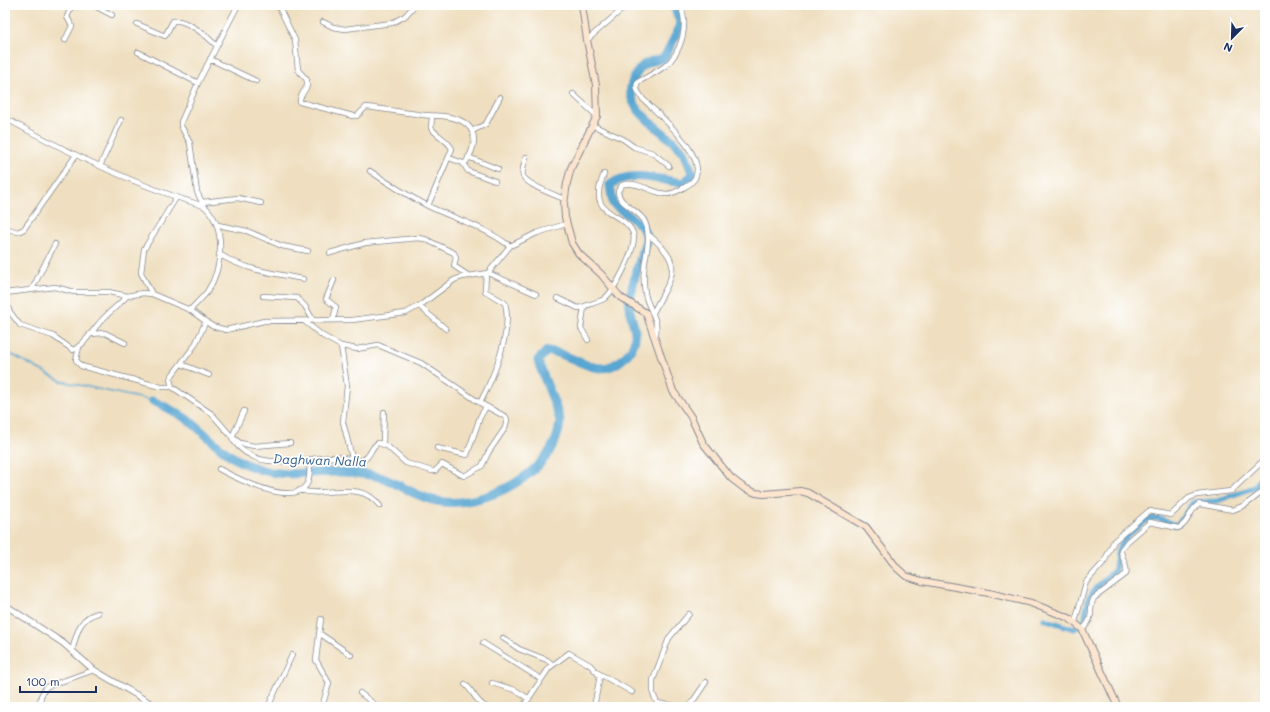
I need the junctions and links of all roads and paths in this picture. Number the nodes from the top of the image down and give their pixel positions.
1 (72, 5) edge
2 (93, 5) edge
3 (238, 5) edge
4 (278, 5) edge
5 (415, 5) edge
6 (582, 5) edge
7 (627, 5) edge
8 (680, 5) edge
9 (112, 15) dead end
10 (323, 22) dead end
11 (137, 24) dead end
12 (65, 40) dead end
13 (587, 40) junction
14 (217, 46) junction
15 (138, 52) dead end
16 (210, 59) junction
17 (256, 80) dead end
18 (198, 83) junction
19 (573, 94) dead end
20 (500, 97) dead end
21 (432, 116) junction
22 (597, 116) junction
23 (5, 118) edge
24 (121, 120) dead end
25 (594, 126) junction
26 (472, 131) junction
27 (76, 155) junction
28 (468, 157) junction
29 (526, 157) dead end
30 (450, 158) junction
31 (464, 165) junction
32 (100, 166) junction
33 (669, 166) dead end
34 (498, 169) dead end
35 (370, 171) dead end
36 (604, 174) dead end
37 (495, 180) dead end
38 (176, 198) junction
39 (564, 199) junction
40 (261, 203) dead end
41 (203, 204) junction
42 (428, 206) junction
43 (566, 224) junction
44 (218, 225) junction
45 (5, 228) edge
46 (649, 235) junction
47 (55, 244) dead end
48 (510, 246) junction
49 (308, 251) dead end
50 (330, 253) dead end
51 (219, 254) junction
52 (487, 273) junction
53 (469, 276) junction
54 (303, 279) dead end
55 (334, 280) dead end
56 (32, 289) junction
57 (613, 289) junction
58 (5, 293) edge
59 (152, 294) junction
60 (536, 294) dead end
61 (127, 296) junction
62 (263, 296) dead end
63 (557, 298) dead end
64 (5, 299) edge
65 (419, 306) junction
66 (584, 307) junction
67 (190, 310) junction
68 (653, 313) junction
69 (313, 320) junction
70 (333, 320) junction
71 (206, 321) junction
72 (304, 321) junction
73 (446, 329) dead end
74 (90, 334) junction
75 (654, 339) junction
76 (588, 340) dead end
77 (125, 343) dead end
78 (341, 346) junction
79 (79, 347) junction
80 (181, 364) junction
81 (209, 375) dead end
82 (172, 387) junction
83 (480, 403) junction
84 (486, 407) junction
85 (244, 411) dead end
86 (384, 412) dead end
87 (232, 437) junction
88 (290, 443) dead end
89 (383, 444) junction
90 (437, 448) dead end
91 (352, 458) junction
92 (310, 459) junction
93 (1265, 459) edge
94 (219, 469) dead end
95 (300, 490) junction
96 (1265, 490) edge
97 (380, 506) dead end
98 (5, 605) edge
99 (98, 613) dead end
100 (689, 614) dead end
101 (322, 619) dead end
102 (1079, 626) junction
103 (319, 633) junction
104 (503, 638) dead end
105 (483, 644) dead end
106 (72, 651) junction
107 (292, 655) dead end
108 (351, 655) dead end
109 (552, 664) junction
110 (94, 670) junction
111 (597, 672) junction
112 (541, 679) junction
113 (706, 682) dead end
114 (492, 683) dead end
115 (465, 684) dead end
116 (632, 692) dead end
117 (360, 693) dead end
118 (529, 699) junction
119 (658, 705) edge
120 (39, 707) edge
121 (157, 707) edge
122 (268, 707) edge
123 (322, 707) edge
124 (378, 707) edge
125 (486, 707) edge
126 (523, 707) edge
127 (594, 707) edge
128 (680, 707) edge
129 (689, 707) edge
130 (1118, 707) edge

1 - 12 street
2 - 9 street
3 - 14 street
4 - 21 street
5 - 10 street
6 - 13 main road
7 - 13 street
8 - 46 street
11 - 14 street
13 - 22 main road
14 - 16 street
15 - 18 street
16 - 17 street
16 - 18 street
18 - 41 street
19 - 22 street
20 - 26 street
21 - 26 street
21 - 30 street
22 - 25 main road
23 - 27 street
24 - 32 street
25 - 33 street
25 - 39 main road
26 - 28 street
27 - 32 street
27 - 45 street
28 - 31 street
28 - 34 street
29 - 39 street
30 - 31 street
30 - 42 street
31 - 37 street
32 - 38 street
35 - 42 street
36 - 57 street
38 - 41 street
38 - 59 street
39 - 43 main road
40 - 41 street
41 - 44 street
42 - 48 street
43 - 48 street
43 - 57 main road
44 - 49 street
44 - 51 street
46 - 68 street
46 - 68 street
47 - 56 street
48 - 52 street
50 - 53 street
51 - 54 street
51 - 67 street
52 - 53 street
52 - 60 street
52 - 83 street
53 - 65 street
55 - 70 street
56 - 58 street
56 - 61 street
57 - 66 street
57 - 75 main road
59 - 61 street
59 - 67 street
61 - 74 street
62 - 69 street
63 - 66 street
64 - 79 street
65 - 70 street
65 - 73 street
66 - 76 street
67 - 71 street
68 - 75 street
69 - 70 street
69 - 72 street
71 - 72 street
71 - 80 street
72 - 78 street
74 - 77 street
74 - 79 street
75 - 102 main road
78 - 83 street
78 - 91 street
79 - 82 street
80 - 81 street
80 - 82 street
82 - 87 street
83 - 84 street
84 - 89 street
84 - 90 street
85 - 87 street
86 - 89 street
87 - 88 street
87 - 92 street
89 - 91 street
91 - 92 street
92 - 95 street
93 - 102 street
94 - 95 street
95 - 97 street
96 - 102 street
98 - 106 street
99 - 106 street
100 - 119 street
101 - 103 street
102 - 130 main road
103 - 108 street
103 - 123 street
104 - 109 street
105 - 112 street
106 - 110 street
107 - 122 street
109 - 111 street
109 - 112 street
110 - 120 street
110 - 121 street
111 - 116 street
111 - 127 street
112 - 118 street
113 - 129 street
114 - 118 street
115 - 125 street
117 - 124 street
118 - 126 street
119 - 128 street

